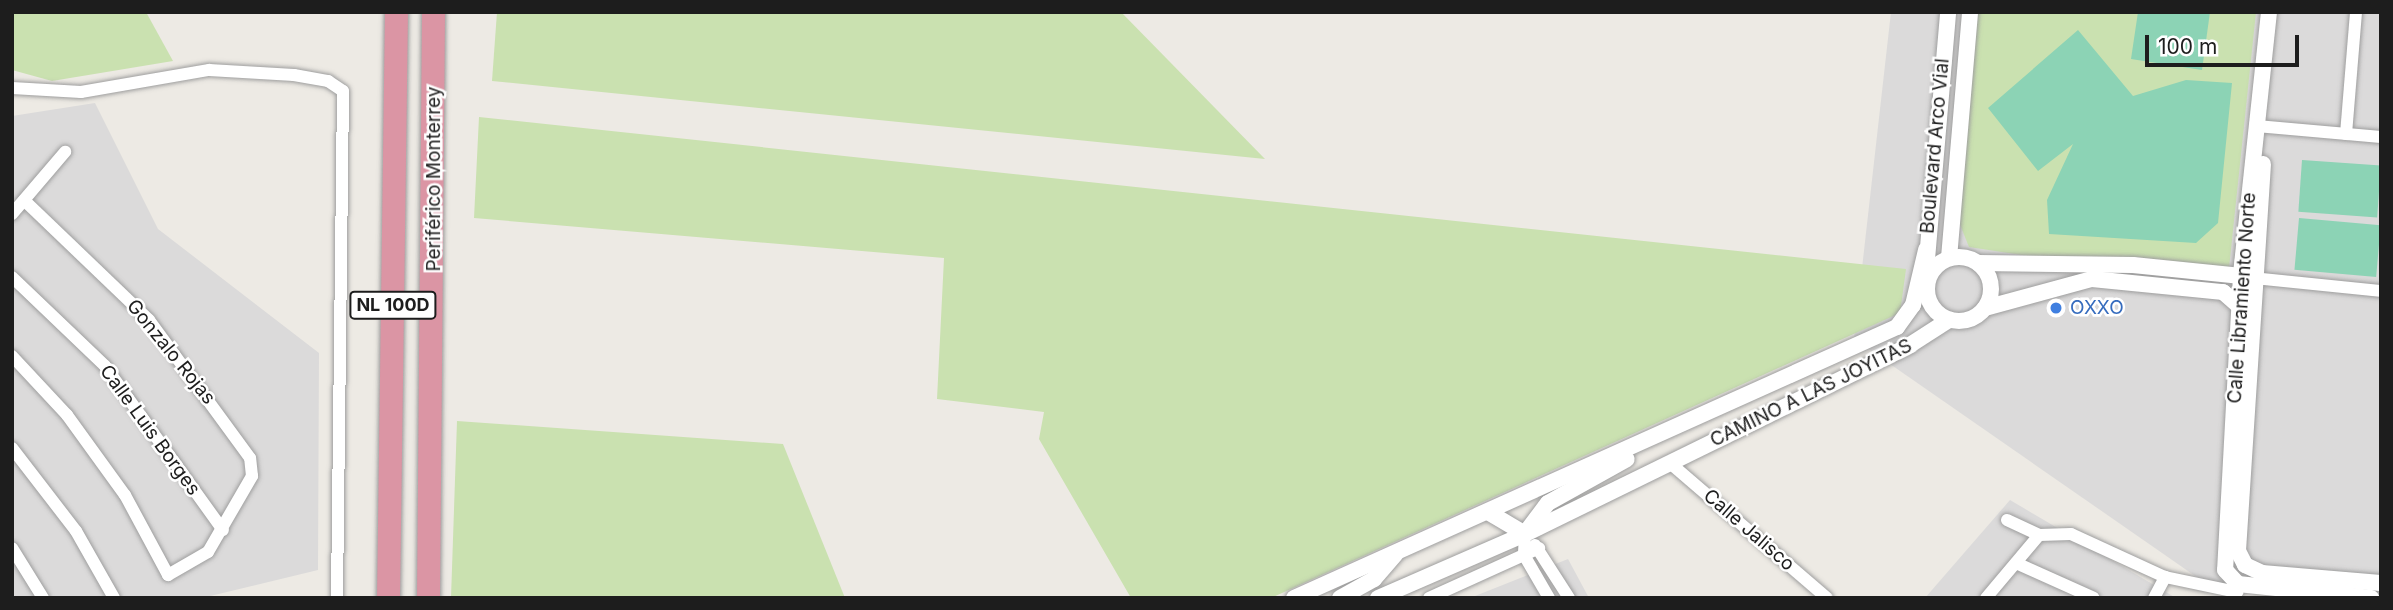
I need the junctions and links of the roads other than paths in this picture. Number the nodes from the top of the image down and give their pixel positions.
1 (396, 12) edge
2 (433, 12) edge
3 (1948, 12) edge
4 (1970, 12) edge
5 (2269, 12) edge
6 (2280, 12) edge
7 (2356, 12) edge
8 (12, 88) edge
9 (2262, 125) junction
10 (2346, 134) junction
11 (2381, 137) edge
12 (65, 152) dead end
13 (24, 200) junction
14 (12, 214) edge
15 (1926, 250) junction
16 (1949, 258) junction
17 (1978, 263) junction
18 (12, 277) edge
19 (2247, 277) junction
20 (1928, 279) junction
21 (2092, 279) junction
22 (2381, 290) edge
23 (2240, 307) junction
24 (1985, 308) junction
25 (1949, 320) junction
26 (12, 356) edge
27 (1644, 445) junction
28 (12, 448) edge
29 (1671, 463) junction
30 (1488, 512) junction
31 (2007, 520) dead end
32 (223, 530) junction
33 (1525, 534) junction
34 (2039, 535) junction
35 (12, 548) edge
36 (1539, 548) junction
37 (1399, 550) junction
38 (1524, 555) junction
39 (2016, 563) junction
40 (2245, 565) junction
41 (2165, 576) junction
42 (2381, 583) edge
43 (2236, 589) edge
44 (2332, 596) edge
45 (43, 598) edge
46 (114, 598) edge
47 (337, 598) edge
48 (388, 598) edge
49 (428, 598) edge
50 (1293, 598) edge
51 (1340, 598) edge
52 (1378, 598) edge
53 (1429, 598) edge
54 (1549, 598) edge
55 (1569, 598) edge
56 (1827, 598) edge
57 (1986, 598) edge
58 (2094, 598) edge
59 (2154, 598) edge
60 (2371, 598) edge

1 - 48 highway, Periférico Monterrey / NL 100D
2 - 49 highway, Periférico Monterrey / NL 100D
3 - 15 street, Boulevard Arco Vial
4 - 16 street, Boulevard Arco Vial
5 - 9 street, Calle Libramiento Norte
6 - 9 street, Calle Libramiento Norte
7 - 10 street
8 - 47 street
9 - 10 street
9 - 19 street, Calle Libramiento Norte
10 - 11 street
12 - 13 street
13 - 14 street
13 - 32 street, Gonzalo Rojas
15 - 20 street, Boulevard Arco Vial
15 - 27 street
16 - 17 street
16 - 20 street
17 - 19 street
17 - 24 street
18 - 32 street, Calle Luis Borges
19 - 21 street
19 - 22 street
19 - 23 street, Calle Libramiento Norte
19 - 40 street, Calle Libramiento Norte
20 - 25 street
21 - 23 street
21 - 24 street
23 - 43 street, Calle Libramiento Norte
24 - 25 street
25 - 29 street, CAMINO A LAS JOYITAS
26 - 32 street, Gonzalo Rojas
27 - 30 street
27 - 33 street
28 - 46 street
29 - 33 street, CAMINO A LAS JOYITAS
29 - 56 street, Calle Jalisco
30 - 33 street
30 - 37 street
31 - 34 street
33 - 36 street
33 - 38 street
33 - 52 street, CAMINO A LAS JOYITAS
34 - 39 street
34 - 41 street
35 - 45 street
36 - 38 street
36 - 55 street
37 - 50 street
37 - 51 street
38 - 53 street
38 - 54 street
39 - 57 street
39 - 58 street
40 - 42 street
40 - 43 street
41 - 43 street
41 - 59 street
43 - 44 street
44 - 60 street

